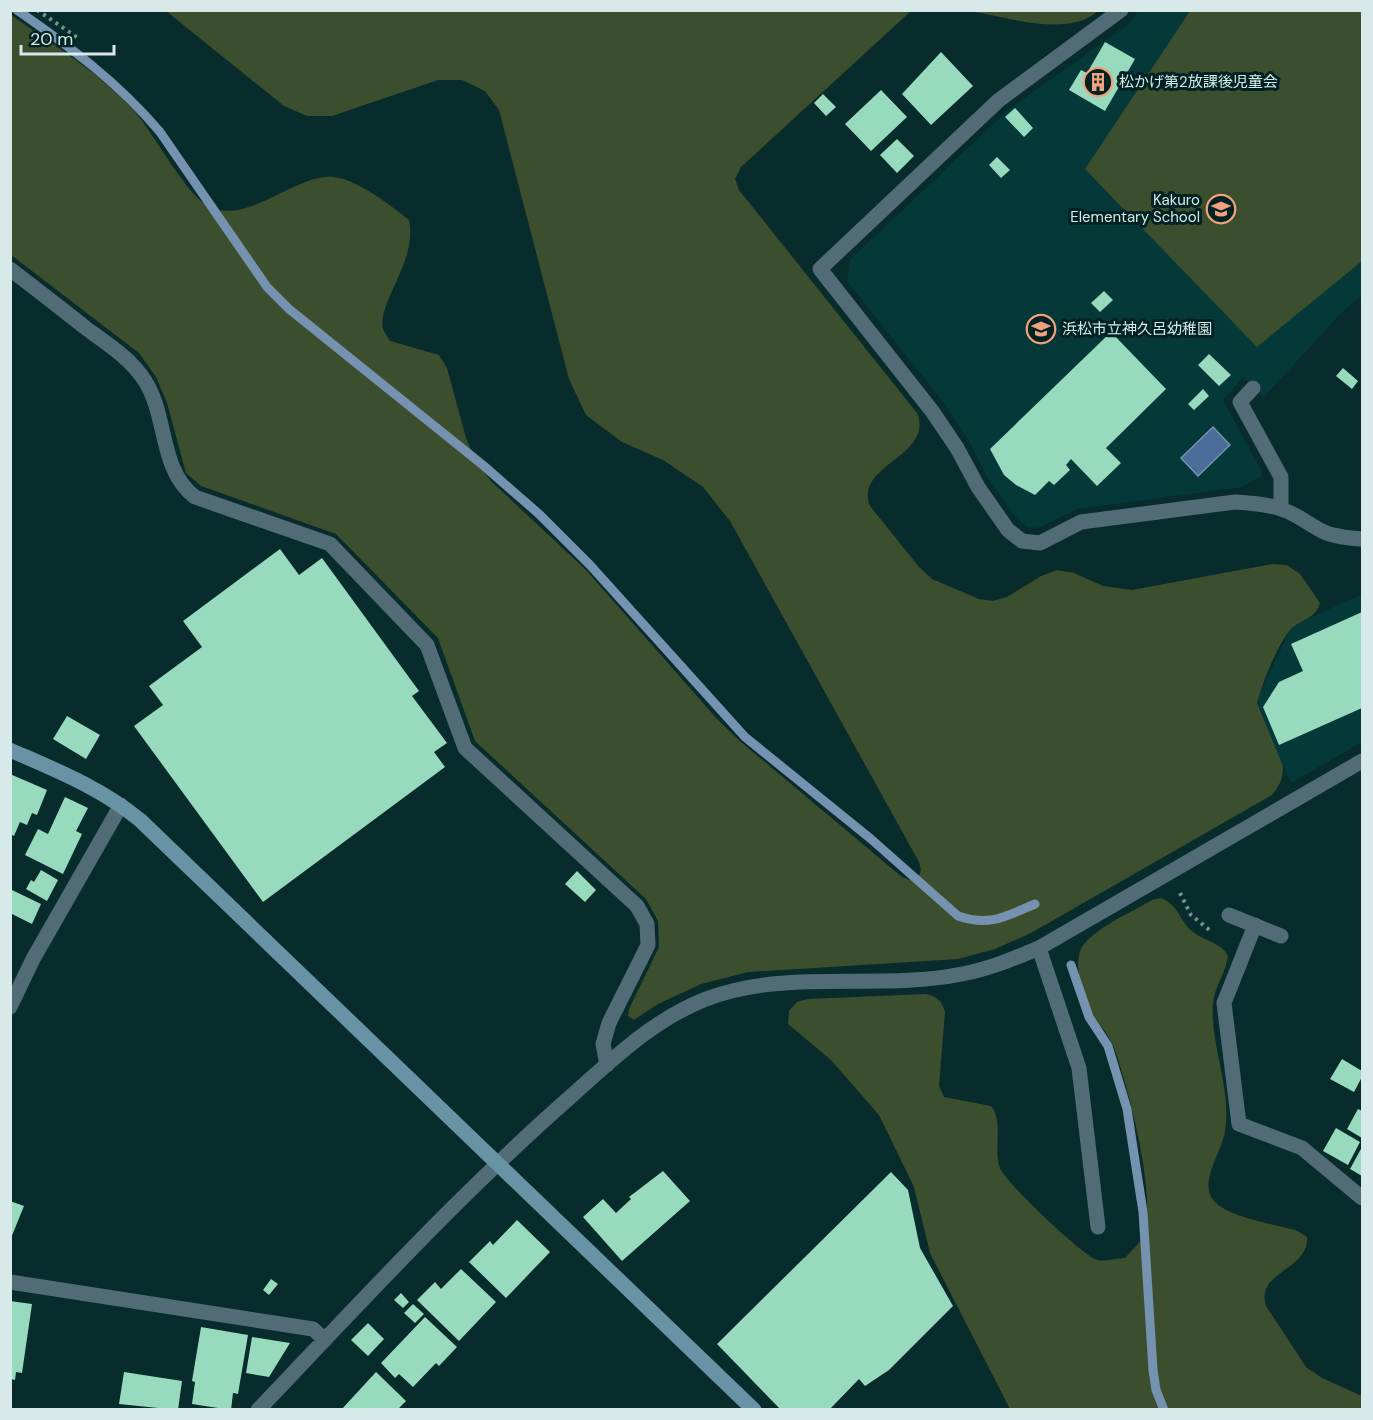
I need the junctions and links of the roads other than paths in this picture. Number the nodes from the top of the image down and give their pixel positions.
1 (1121, 10) edge
2 (10, 269) edge
3 (1253, 388) dead end
4 (1281, 509) junction
5 (1362, 539) edge
6 (10, 750) edge
7 (1362, 760) edge
8 (121, 805) junction
9 (1228, 915) dead end
10 (1255, 925) junction
11 (1281, 936) dead end
12 (1038, 948) junction
13 (10, 1007) edge
14 (607, 1065) junction
15 (497, 1161) junction
16 (1362, 1198) edge
17 (1098, 1227) dead end
18 (10, 1282) edge
19 (325, 1340) junction
20 (258, 1410) edge
21 (754, 1410) edge

1 - 4 street
2 - 14 street
3 - 4 street
4 - 5 street
6 - 8 street
7 - 12 street
8 - 13 street
8 - 15 street
9 - 10 street
10 - 11 street
10 - 16 street
12 - 14 street
12 - 17 street
14 - 15 street
15 - 19 street
15 - 21 street
18 - 19 street
19 - 20 street

